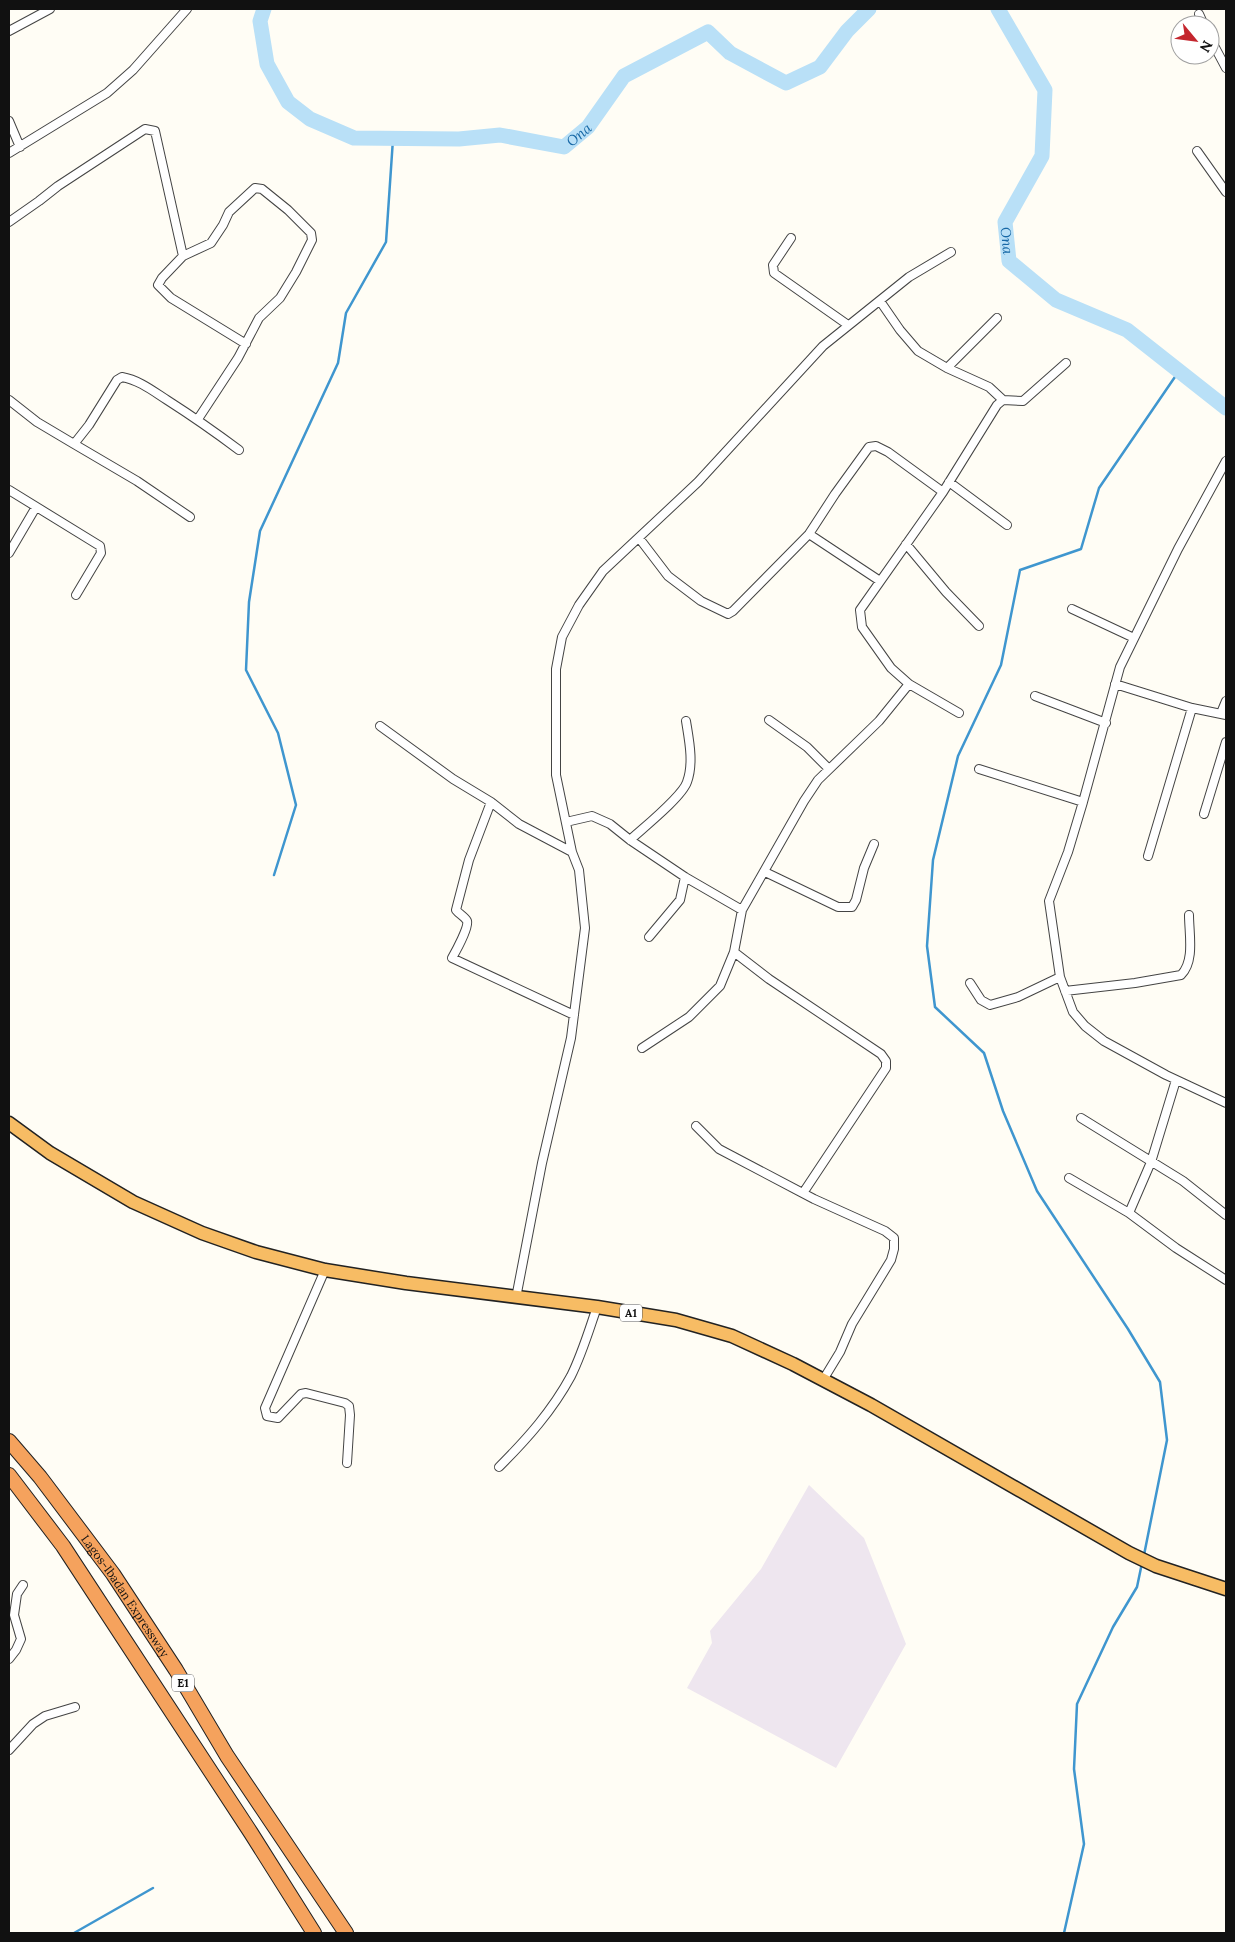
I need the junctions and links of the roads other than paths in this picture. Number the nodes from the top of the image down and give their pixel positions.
1 (50, 9) edge
2 (187, 9) edge
3 (9, 32) edge
4 (1220, 57) edge
5 (1226, 68) edge
6 (9, 121) edge
7 (20, 147) junction
8 (1197, 152) dead end
9 (9, 153) edge
10 (1226, 192) edge
11 (9, 222) edge
12 (791, 238) dead end
13 (952, 252) dead end
14 (183, 256) junction
15 (880, 301) junction
16 (997, 318) dead end
17 (848, 325) junction
18 (246, 344) junction
19 (1066, 363) dead end
20 (947, 368) junction
21 (9, 400) edge
22 (1003, 400) junction
23 (198, 419) junction
24 (74, 444) junction
25 (239, 450) dead end
26 (1226, 461) edge
27 (949, 482) junction
28 (9, 490) edge
29 (943, 492) junction
30 (36, 507) junction
31 (190, 517) dead end
32 (1007, 525) dead end
33 (809, 534) junction
34 (639, 538) junction
35 (906, 544) junction
36 (9, 553) edge
37 (880, 581) junction
38 (76, 595) dead end
39 (1072, 609) dead end
40 (979, 626) dead end
41 (1134, 638) junction
42 (909, 684) junction
43 (1115, 684) junction
44 (1035, 696) dead end
45 (1226, 701) edge
46 (1192, 708) junction
47 (960, 712) dead end
48 (1223, 714) edge
49 (686, 720) dead end
50 (769, 720) dead end
51 (1106, 723) junction
52 (380, 726) dead end
53 (1226, 742) edge
54 (829, 769) junction
55 (979, 769) dead end
56 (491, 802) junction
57 (1083, 802) junction
58 (1204, 814) dead end
59 (566, 822) junction
60 (630, 840) junction
61 (874, 844) dead end
62 (572, 852) junction
63 (1148, 856) dead end
64 (764, 872) junction
65 (685, 876) junction
66 (742, 910) junction
67 (1188, 915) dead end
68 (649, 937) dead end
69 (734, 952) junction
70 (1060, 978) junction
71 (970, 983) dead end
72 (1065, 991) junction
73 (574, 1015) junction
74 (642, 1048) dead end
75 (1176, 1080) junction
76 (1226, 1103) edge
77 (1081, 1118) dead end
78 (9, 1123) edge
79 (696, 1126) dead end
80 (1151, 1162) junction
81 (1069, 1178) dead end
82 (803, 1193) junction
83 (1129, 1213) junction
84 (1226, 1215) edge
85 (325, 1270) junction
86 (1226, 1280) edge
87 (516, 1298) junction
88 (597, 1307) junction
89 (823, 1380) junction
90 (9, 1441) edge
91 (347, 1463) dead end
92 (499, 1467) dead end
93 (9, 1475) edge
94 (23, 1586) dead end
95 (1226, 1589) edge
96 (9, 1659) edge
97 (75, 1707) dead end
98 (9, 1750) edge
99 (314, 1933) edge
100 (346, 1933) edge

1 - 3 street
2 - 7 street
4 - 5 street
6 - 7 street
7 - 9 street
8 - 10 street
11 - 14 street
12 - 17 street
13 - 15 street
14 - 18 street
14 - 18 street
15 - 17 street
15 - 20 street
16 - 20 street
17 - 34 street
18 - 23 street
19 - 22 street
20 - 22 street
21 - 24 street
22 - 27 street
23 - 24 street
23 - 25 street
24 - 31 street
26 - 41 street
27 - 29 street
27 - 32 street
28 - 30 street
29 - 33 street
29 - 35 street
30 - 36 street
30 - 38 street
33 - 34 street
33 - 37 street
34 - 59 street
35 - 37 street
35 - 40 street
37 - 42 street
39 - 41 street
41 - 43 street
42 - 47 street
42 - 54 street
43 - 46 street
43 - 51 street
44 - 51 street
45 - 48 street
46 - 48 street
46 - 63 street
49 - 60 street
50 - 54 street
51 - 57 street
52 - 56 street
53 - 58 street
54 - 64 street
55 - 57 street
56 - 62 street
56 - 73 street
57 - 70 street
59 - 60 street
59 - 62 street
60 - 65 street
61 - 64 street
62 - 73 street
64 - 66 street
65 - 66 street
65 - 68 street
66 - 69 street
67 - 72 street
69 - 74 street
69 - 82 street
70 - 71 street
70 - 72 street
72 - 75 street
73 - 87 street
75 - 76 street
75 - 80 street
77 - 80 street
78 - 85 highway, A1
79 - 82 street
80 - 83 street
80 - 84 street
81 - 83 street
82 - 89 street
83 - 86 street
85 - 87 highway, A1
85 - 91 street
87 - 88 highway, A1
88 - 89 highway, A1
88 - 92 street
89 - 95 highway, A1
90 - 100 highway, Lagos-Ibadan Expressway / E1
93 - 99 highway, Lagos-Ibadan Expressway / E1
94 - 96 street
97 - 98 street

